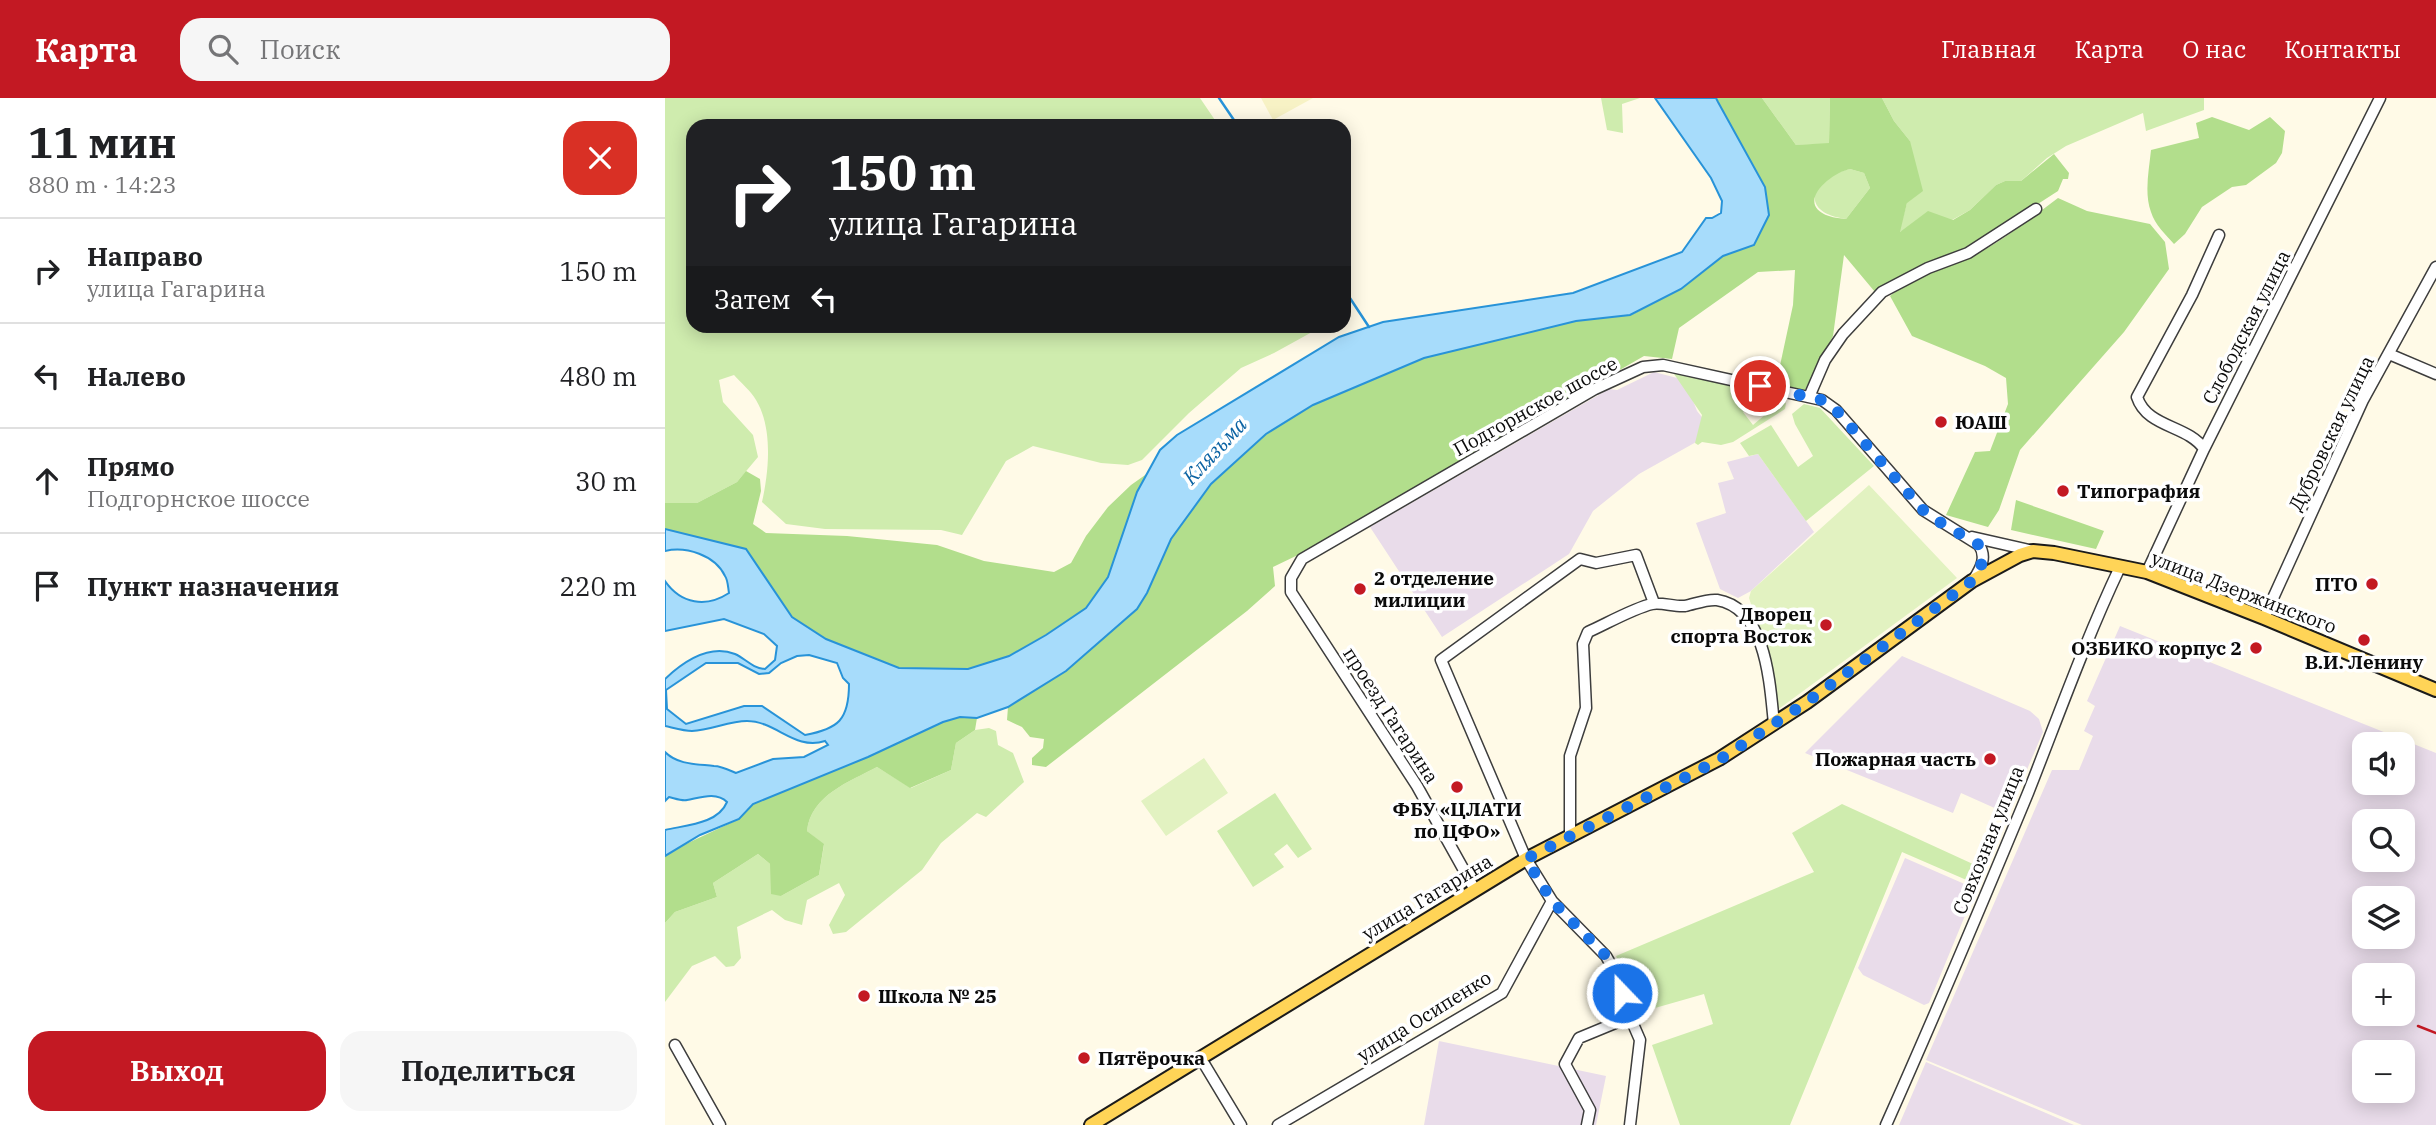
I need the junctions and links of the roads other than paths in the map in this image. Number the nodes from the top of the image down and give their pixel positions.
1 (2380, 98) edge
2 (2036, 209) dead end
3 (2219, 235) dead end
4 (2436, 267) edge
5 (2389, 354) junction
6 (2436, 374) edge
7 (1809, 397) junction
8 (2204, 449) junction
9 (1958, 534) junction
10 (1991, 542) junction
11 (2033, 551) junction
12 (1301, 559) joint
13 (2120, 567) junction
14 (1989, 572) junction
15 (2147, 572) junction
16 (1972, 581) junction
17 (1654, 603) junction
18 (2264, 618) junction
19 (2436, 690) edge
20 (1774, 724) junction
21 (1570, 835) junction
22 (1526, 859) junction
23 (1475, 890) junction
24 (1552, 901) junction
25 (1630, 1017) junction
26 (675, 1045) dead end
27 (1200, 1057) junction
28 (720, 1125) edge
29 (1091, 1125) edge
30 (1241, 1125) edge
31 (1278, 1125) edge
32 (1587, 1125) edge
33 (1630, 1125) edge
34 (1886, 1125) edge

1 - 8 street, Слободская улица
2 - 7 street
3 - 8 street
4 - 5 street, Дубровская улица
5 - 6 street
5 - 18 street, Дубровская улица
7 - 9 street, Подгорнское шоссе
7 - 12 street, Подгорнское шоссе
8 - 15 street, Слободская улица
9 - 10 street
9 - 16 street
10 - 11 street
10 - 14 street
11 - 13 main road, улица Дзержинского
11 - 14 main road, улица Гагарина
12 - 23 street, проезд Гагарина
13 - 15 main road, улица Дзержинского
13 - 34 street, Совхозная улица
14 - 16 main road, улица Гагарина
15 - 18 main road, улица Дзержинского
16 - 20 main road, улица Гагарина
17 - 20 street
17 - 21 street
17 - 22 street
18 - 19 main road, улица Дзержинского
20 - 21 main road, улица Гагарина
21 - 22 main road, улица Гагарина
22 - 23 main road, улица Гагарина
22 - 24 street
23 - 27 main road, улица Гагарина
24 - 25 street
24 - 31 street, улица Осипенко
25 - 32 street
25 - 33 street
26 - 28 street
27 - 29 main road, улица Гагарина
27 - 30 street

